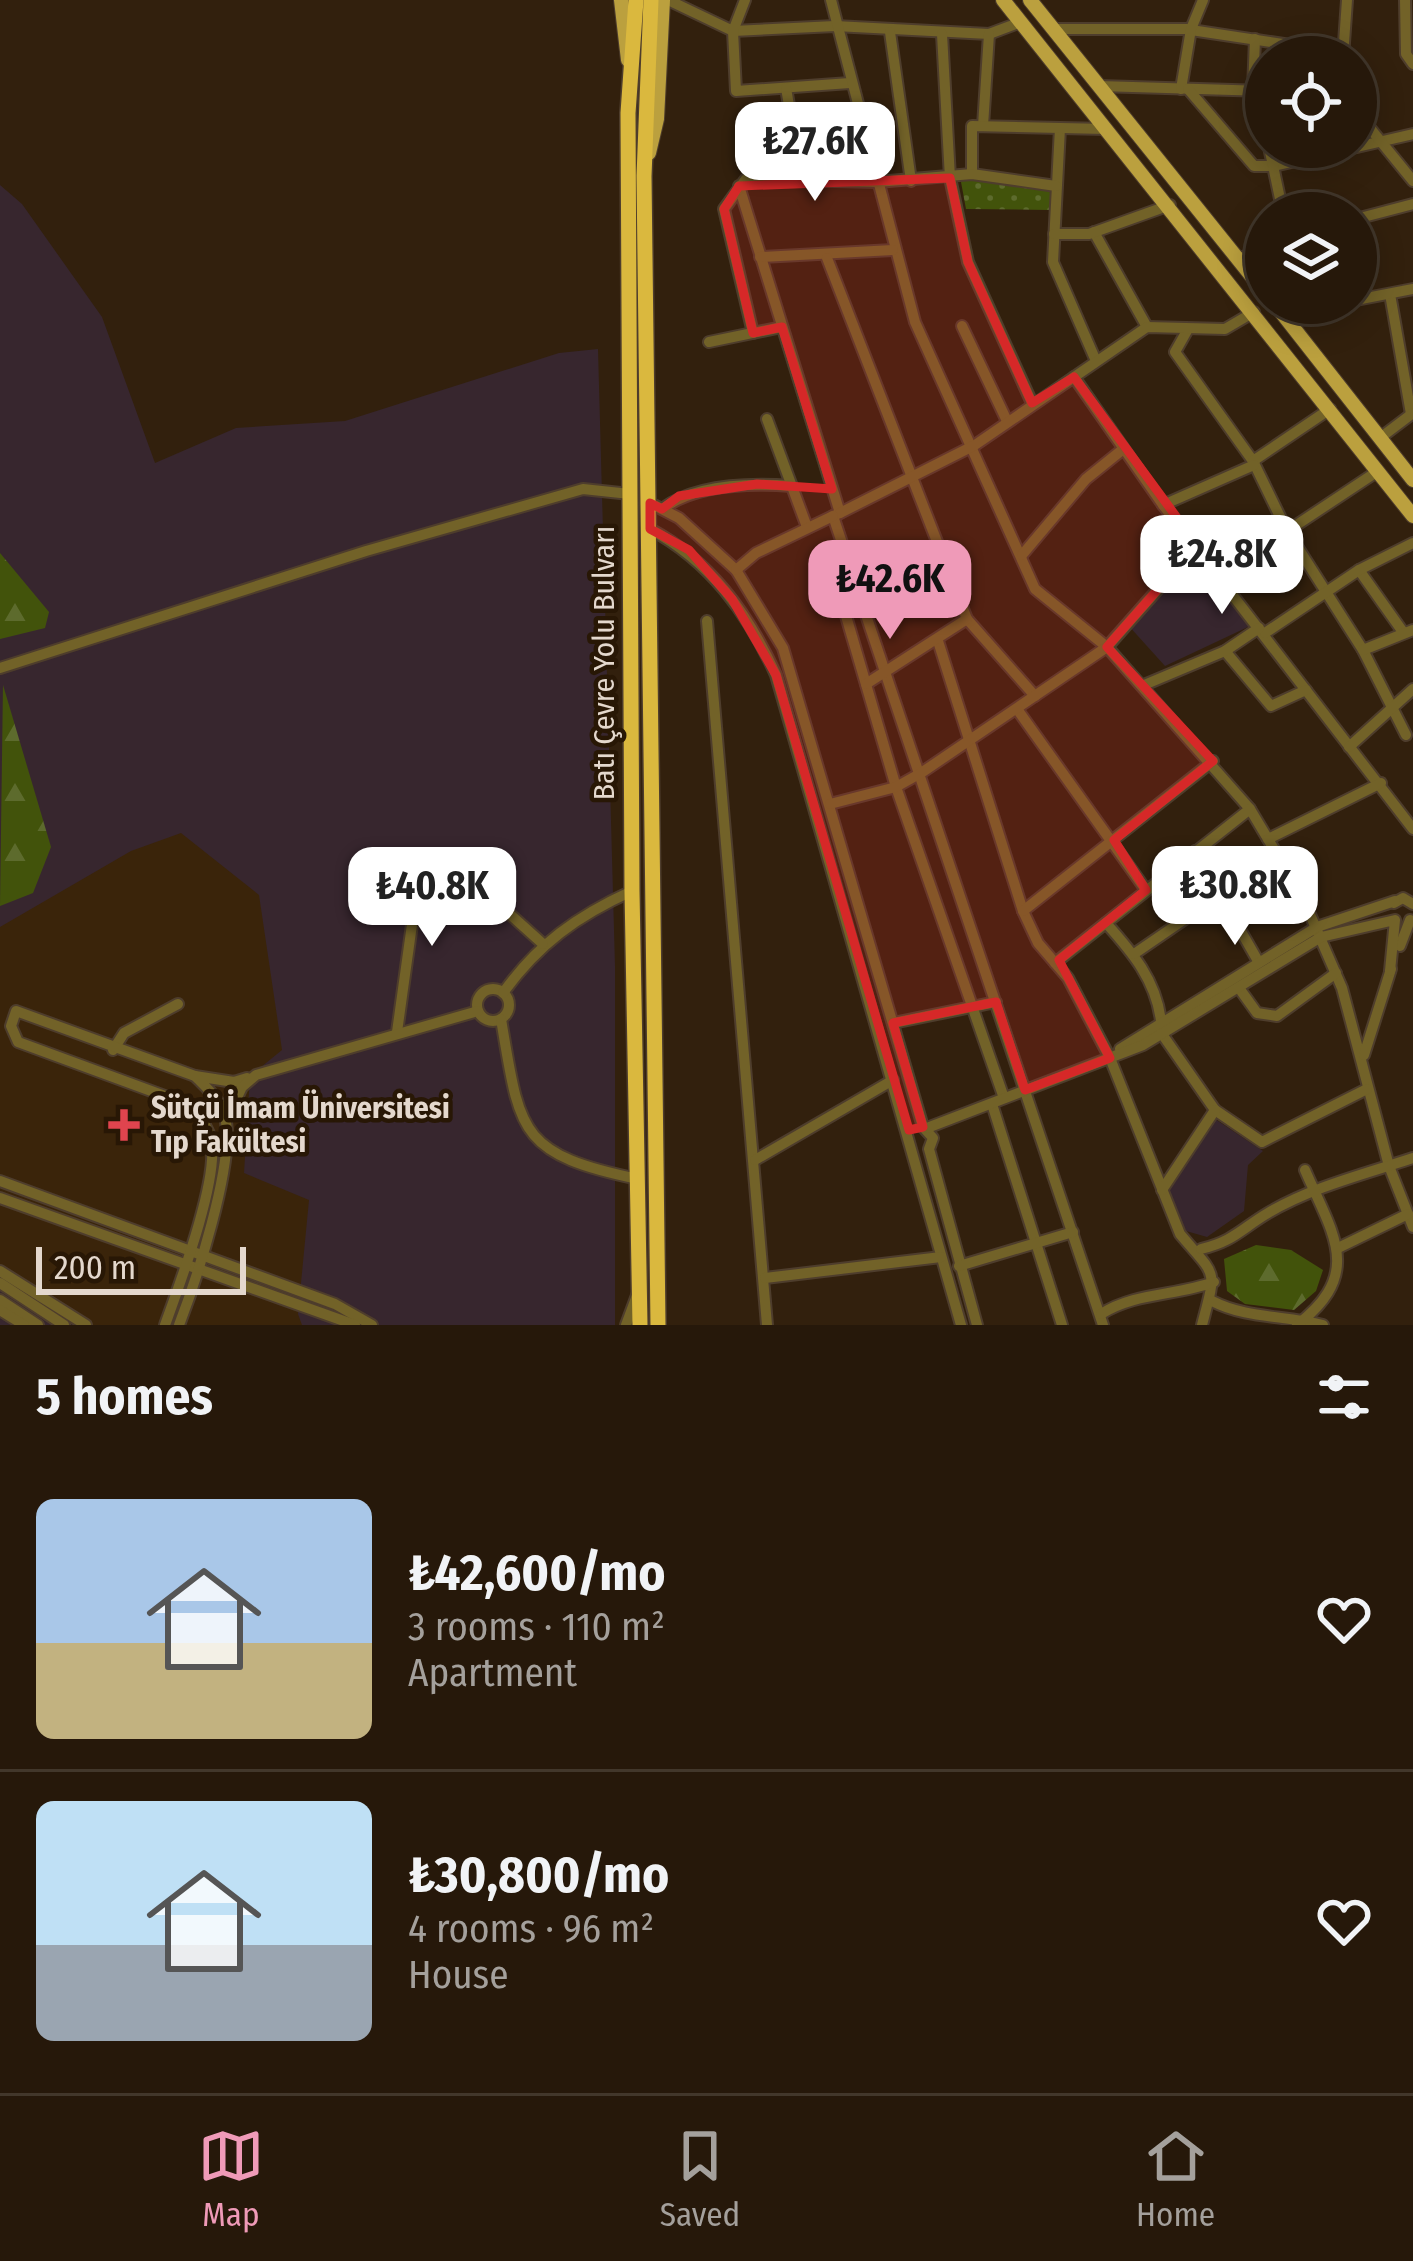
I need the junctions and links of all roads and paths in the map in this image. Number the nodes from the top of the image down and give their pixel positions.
1 (621, 0) edge
2 (636, 0) edge
3 (651, 0) edge
4 (666, 0) edge
5 (745, 0) edge
6 (831, 0) edge
7 (1003, 0) edge
8 (1030, 0) edge
9 (1203, 0) edge
10 (1347, 0) edge
11 (1408, 5) edge
12 (1021, 22) junction
13 (835, 26) junction
14 (1053, 29) junction
15 (1191, 29) junction
16 (733, 31) junction
17 (890, 32) junction
18 (942, 34) junction
19 (989, 34) junction
20 (1344, 36) edge
21 (1245, 37) edge
22 (1413, 64) edge
23 (850, 83) junction
24 (1100, 86) junction
25 (786, 88) junction
26 (631, 89) junction
27 (1185, 89) junction
28 (1245, 90) edge
29 (983, 126) junction
30 (1060, 128) junction
31 (1109, 129) junction
32 (1413, 134) edge
33 (1377, 136) edge
34 (1382, 142) junction
35 (1377, 143) edge
36 (1245, 157) edge
37 (972, 174) junction
38 (644, 176) junction
39 (950, 178) junction
40 (802, 181) junction
41 (910, 181) junction
42 (1413, 181) edge
43 (877, 182) junction
44 (739, 186) junction
45 (1056, 187) junction
46 (1413, 204) edge
47 (1170, 205) junction
48 (1377, 213) edge
49 (1094, 232) junction
50 (1054, 234) junction
51 (893, 250) junction
52 (1245, 256) edge
53 (760, 257) junction
54 (827, 258) junction
55 (1238, 259) junction
56 (1245, 268) edge
57 (1413, 289) edge
58 (1390, 294) junction
59 (1377, 296) edge
60 (1245, 303) edge
61 (1245, 318) edge
62 (1262, 324) edge
63 (1292, 325) edge
64 (962, 326) dead end
65 (782, 327) junction
66 (1147, 327) junction
67 (1188, 329) junction
68 (753, 333) junction
69 (709, 342) dead end
70 (1096, 361) junction
71 (1074, 377) junction
72 (1032, 403) junction
73 (1330, 409) junction
74 (1412, 413) edge
75 (767, 419) dead end
76 (1006, 421) junction
77 (1380, 438) junction
78 (974, 446) junction
79 (1122, 450) junction
80 (1253, 463) junction
81 (1378, 471) junction
82 (912, 478) junction
83 (1413, 480) edge
84 (792, 486) junction
85 (630, 494) junction
86 (1162, 505) junction
87 (656, 506) junction
88 (837, 515) junction
89 (1413, 516) edge
90 (807, 527) junction
91 (650, 529) junction
92 (1286, 529) junction
93 (1413, 543) edge
94 (1197, 545) junction
95 (1022, 555) junction
96 (832, 568) dead end
97 (736, 570) junction
98 (1359, 570) junction
99 (1221, 574) junction
100 (1327, 593) junction
101 (762, 605) junction
102 (968, 619) junction
103 (707, 621) dead end
104 (747, 621) junction
105 (1262, 631) junction
106 (1408, 631) edge
107 (938, 641) junction
108 (1107, 647) junction
109 (1363, 650) junction
110 (1225, 651) junction
111 (0, 668) edge
112 (888, 671) junction
113 (866, 684) junction
114 (1144, 686) junction
115 (1413, 688) edge
116 (1306, 690) junction
117 (1035, 696) junction
118 (1393, 706) junction
119 (1017, 709) junction
120 (1406, 735) dead end
121 (969, 743) junction
122 (1349, 747) junction
123 (1213, 761) junction
124 (921, 773) junction
125 (1381, 783) junction
126 (896, 787) junction
127 (830, 803) junction
128 (1250, 809) junction
129 (1413, 829) edge
130 (1268, 839) junction
131 (1114, 840) junction
132 (1195, 851) junction
133 (1146, 890) junction
134 (632, 891) junction
135 (1220, 896) junction
136 (1406, 898) edge
137 (1024, 911) junction
138 (1412, 919) edge
139 (1395, 920) junction
140 (1106, 922) junction
141 (1319, 932) junction
142 (543, 944) junction
143 (1134, 954) junction
144 (1258, 961) junction
145 (1055, 963) junction
146 (1390, 971) junction
147 (1336, 973) junction
148 (1239, 988) junction
149 (503, 993) junction
150 (996, 1002) junction
151 (178, 1004) dead end
152 (0, 1005) edge
153 (973, 1007) junction
154 (16, 1011) junction
155 (478, 1011) junction
156 (501, 1019) junction
157 (893, 1023) junction
158 (1161, 1027) junction
159 (397, 1032) junction
160 (113, 1050) junction
161 (1111, 1058) junction
162 (1363, 1058) junction
163 (256, 1075) junction
164 (195, 1076) junction
165 (892, 1079) junction
166 (1367, 1089) junction
167 (1025, 1090) junction
168 (998, 1101) junction
169 (1215, 1110) junction
170 (969, 1114) junction
171 (226, 1122) junction
172 (925, 1128) junction
173 (909, 1130) junction
174 (931, 1146) junction
175 (913, 1152) junction
176 (1413, 1158) edge
177 (755, 1160) junction
178 (1390, 1166) junction
179 (1305, 1170) dead end
180 (638, 1179) junction
181 (0, 1181) edge
182 (1162, 1190) junction
183 (1315, 1193) junction
184 (0, 1198) edge
185 (1410, 1221) edge
186 (1073, 1232) junction
187 (1036, 1241) junction
188 (1338, 1248) junction
189 (1201, 1249) junction
190 (189, 1256) junction
191 (941, 1257) junction
192 (203, 1261) junction
193 (958, 1266) junction
194 (0, 1271) edge
195 (765, 1278) junction
196 (1214, 1282) junction
197 (0, 1283) edge
198 (200, 1286) dead end
199 (640, 1287) junction
200 (0, 1300) edge
201 (1212, 1300) junction
202 (0, 1310) edge
203 (1102, 1320) edge
204 (1243, 1320) edge
205 (1300, 1323) edge
206 (24, 1325) edge
207 (38, 1325) edge
208 (64, 1325) edge
209 (86, 1325) edge
210 (165, 1325) edge
211 (182, 1325) edge
212 (355, 1325) edge
213 (373, 1325) edge
214 (626, 1325) edge
215 (640, 1325) edge
216 (661, 1325) edge
217 (767, 1325) edge
218 (961, 1325) edge
219 (976, 1325) edge
220 (1062, 1325) edge
221 (1202, 1325) edge
222 (1323, 1325) edge

1 - 26 main road
2 - 26 highway, Batı Çevre Yolu Bulvarı
3 - 38 highway, Batı Çevre Yolu Bulvarı
4 - 16 street
4 - 38 main road
5 - 16 street
6 - 13 street
7 - 12 main road
8 - 14 main road
9 - 15 street
10 - 20 street
11 - 22 street
12 - 19 street
12 - 31 main road
13 - 16 street
13 - 17 street
13 - 23 street
14 - 15 street
14 - 24 main road
15 - 21 street
15 - 27 street
16 - 25 street
17 - 18 street
17 - 41 street
18 - 19 street
18 - 39 street
19 - 29 street
23 - 25 street
23 - 43 street
24 - 27 street
24 - 55 main road
25 - 40 street
26 - 85 highway, Batı Çevre Yolu Bulvarı
27 - 28 street
27 - 36 street
29 - 30 street
29 - 37 street
30 - 31 street
30 - 45 street
31 - 47 main road
32 - 34 street
33 - 34 street
34 - 35 street
34 - 42 street
37 - 39 street
37 - 45 street
38 - 87 highway, Batı Çevre Yolu Bulvarı
39 - 41 street
39 - 72 street
40 - 43 street
40 - 44 street
41 - 43 street
43 - 51 street
44 - 53 street
44 - 68 street
45 - 50 street
46 - 48 street
47 - 49 street
47 - 60 main road
49 - 50 street
49 - 66 street
50 - 70 street
51 - 54 street
51 - 78 street
52 - 55 street
53 - 54 street
53 - 65 street
54 - 82 street
55 - 56 main road
57 - 58 street
58 - 59 street
58 - 74 street
61 - 67 street
62 - 73 main road
63 - 77 main road
64 - 76 street
65 - 68 street
65 - 88 street
66 - 67 street
66 - 70 street
67 - 80 street
68 - 69 street
70 - 71 street
71 - 72 street
71 - 79 street
72 - 76 street
73 - 80 street
73 - 81 main road
74 - 77 street
75 - 84 street
76 - 78 street
77 - 83 main road
78 - 82 street
78 - 95 street
79 - 86 street
79 - 95 street
80 - 86 street
80 - 92 street
81 - 89 main road
81 - 92 street
82 - 88 street
82 - 102 street
84 - 87 street
84 - 90 street
85 - 111 street
85 - 134 highway, Batı Çevre Yolu Bulvarı
86 - 94 street
87 - 91 highway, Batı Çevre Yolu Bulvarı
87 - 97 street
88 - 90 street
88 - 112 street
90 - 97 street
91 - 104 street
91 - 216 highway, Batı Çevre Yolu Bulvarı
92 - 99 street
92 - 100 street
93 - 98 street
94 - 99 street
94 - 108 street
95 - 108 street
96 - 113 street
97 - 101 street
98 - 100 street
98 - 106 street
99 - 105 street
100 - 105 street
100 - 109 street
101 - 104 street
101 - 127 street
102 - 107 street
102 - 117 street
103 - 177 street
104 - 165 street
105 - 110 street
105 - 116 street
106 - 109 street
107 - 112 street
107 - 121 street
108 - 114 street
108 - 117 street
109 - 118 street
110 - 114 street
110 - 116 street
112 - 113 street
112 - 124 street
113 - 126 street
114 - 123 street
115 - 118 street
116 - 122 street
117 - 119 street
118 - 120 street
118 - 122 street
119 - 121 street
119 - 131 street
121 - 124 street
121 - 137 street
122 - 125 street
123 - 128 street
123 - 131 street
124 - 126 street
124 - 150 street
125 - 129 street
125 - 130 street
126 - 127 street
126 - 153 street
127 - 157 street
128 - 130 street
128 - 132 street
130 - 141 street
131 - 133 street
131 - 137 street
132 - 133 street
132 - 135 street
133 - 140 street
134 - 142 street
134 - 180 highway, Batı Çevre Yolu Bulvarı
135 - 143 street
135 - 144 street
136 - 139 street
136 - 141 street
137 - 145 street
138 - 139 street
138 - 146 street
139 - 141 street
139 - 146 street
140 - 143 street
140 - 145 street
141 - 144 street
141 - 147 street
141 - 148 street
142 - 149 street
142 - 159 street
143 - 158 street
144 - 158 street
145 - 161 street
146 - 162 street
147 - 148 street
147 - 162 street
148 - 158 street
149 - 155 street
149 - 156 street
150 - 153 street
150 - 167 street
151 - 160 street
152 - 154 street
153 - 157 street
153 - 168 street
154 - 160 street
154 - 190 street
155 - 156 street
155 - 159 street
156 - 180 street
157 - 172 street
158 - 161 street
158 - 169 street
159 - 163 street
160 - 164 street
161 - 167 street
161 - 182 street
162 - 166 street
163 - 164 street
163 - 171 street
164 - 171 street
165 - 173 street
165 - 177 street
166 - 169 street
166 - 178 street
167 - 168 street
167 - 186 street
168 - 170 street
168 - 187 street
169 - 182 street
170 - 172 street
170 - 174 street
171 - 192 street
172 - 173 street
172 - 174 street
173 - 175 street
174 - 175 street
174 - 193 street
175 - 191 street
176 - 178 street
177 - 195 street
178 - 183 street
178 - 185 street
179 - 183 street
180 - 199 highway, Batı Çevre Yolu Bulvarı
181 - 190 street
182 - 189 street
183 - 188 street
183 - 189 street
184 - 190 street
185 - 188 street
186 - 187 street
186 - 203 street
187 - 193 street
187 - 220 street
188 - 205 street
189 - 196 street
190 - 192 street
190 - 210 street
191 - 195 street
191 - 218 street
192 - 211 street
192 - 212 street
192 - 213 street
193 - 219 street
194 - 209 street
195 - 217 street
196 - 201 street
196 - 203 street
197 - 208 street
198 - 211 street
199 - 214 street
199 - 215 highway, Batı Çevre Yolu Bulvarı
200 - 207 street
201 - 204 street
201 - 221 street
202 - 206 street
204 - 205 street
205 - 222 street

